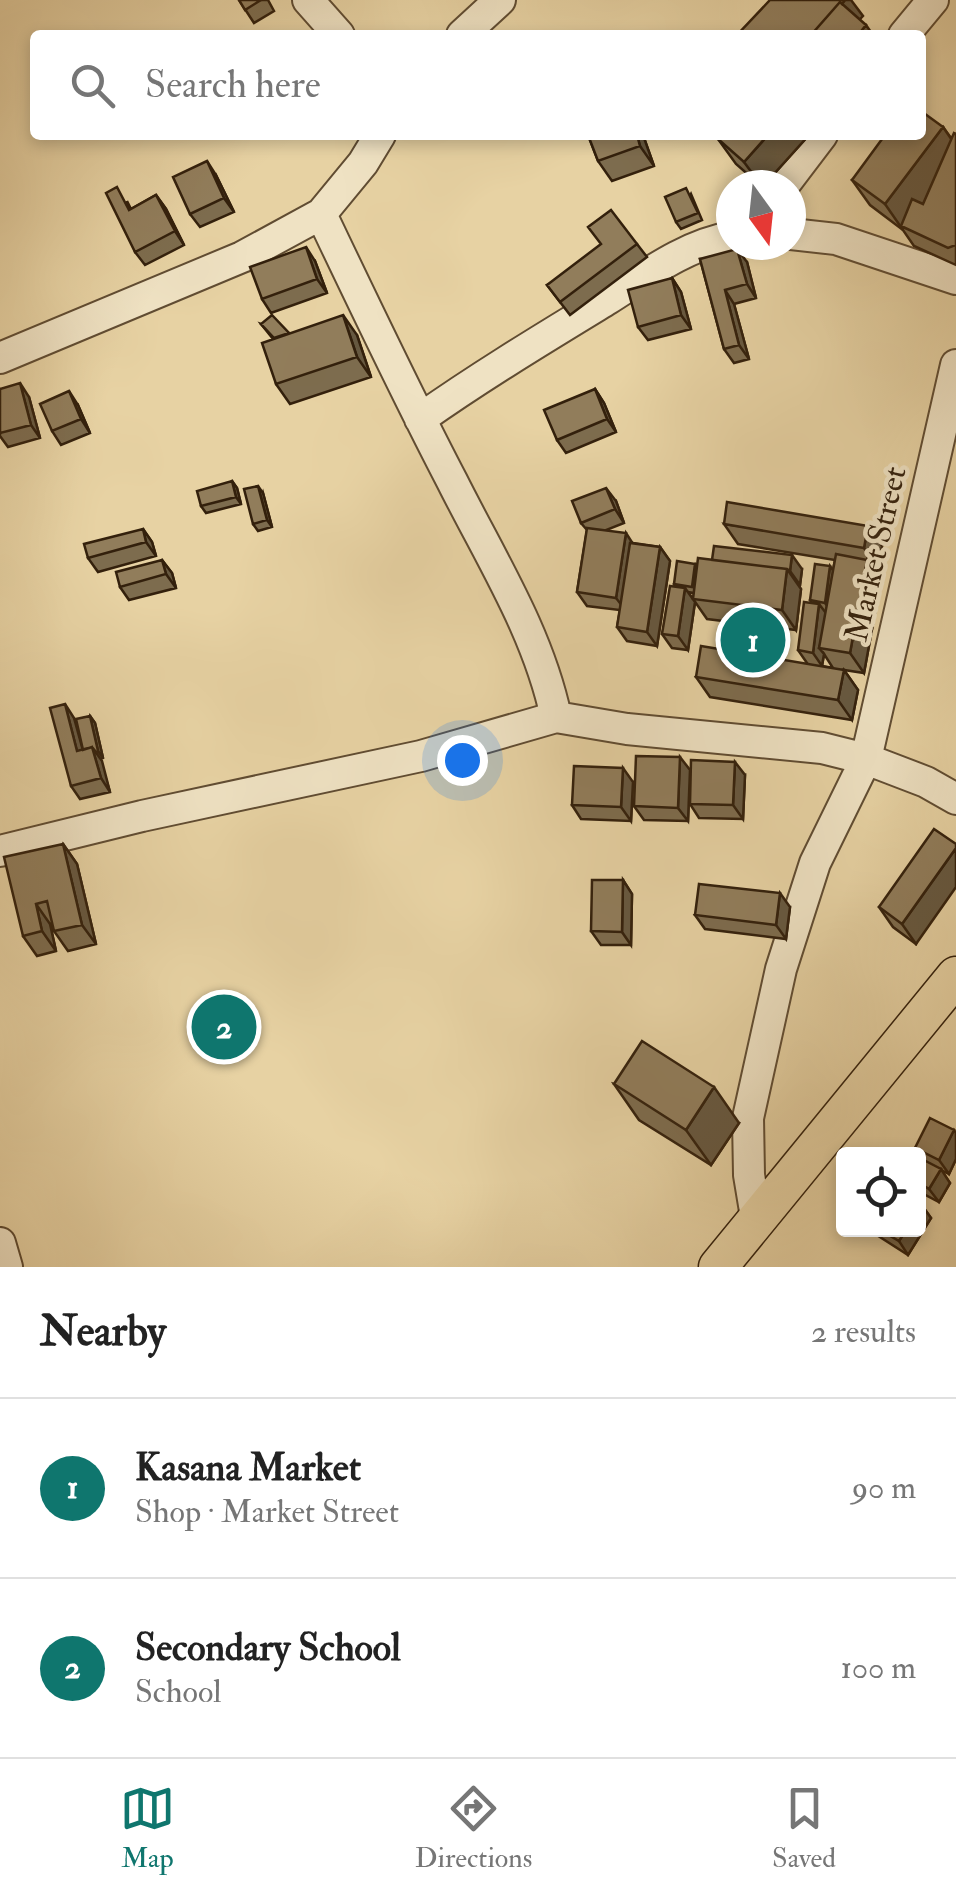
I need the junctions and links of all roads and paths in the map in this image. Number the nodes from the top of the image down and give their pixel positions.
1 (308, 0) edge
2 (500, 0) edge
3 (933, 0) edge
4 (335, 30) edge
5 (467, 30) edge
6 (908, 30) edge
7 (377, 140) edge
8 (818, 140) edge
9 (795, 170) edge
10 (321, 214) junction
11 (806, 236) edge
12 (716, 240) edge
13 (956, 279) edge
14 (0, 358) edge
15 (956, 366) edge
16 (420, 419) junction
17 (556, 718) junction
18 (866, 759) junction
19 (956, 799) edge
20 (0, 851) edge
21 (956, 976) edge
22 (756, 1217) junction
23 (0, 1243) edge
24 (7, 1267) edge
25 (718, 1267) edge

1 - 4 street
2 - 5 street
3 - 6 street
7 - 10 street
8 - 9 street
10 - 14 street
10 - 16 street
11 - 13 street
12 - 16 street
15 - 18 street, Market Street
16 - 17 street
17 - 18 street
17 - 20 street
18 - 19 street
18 - 22 street, Market Street
21 - 22 main road
22 - 25 main road
23 - 24 street

